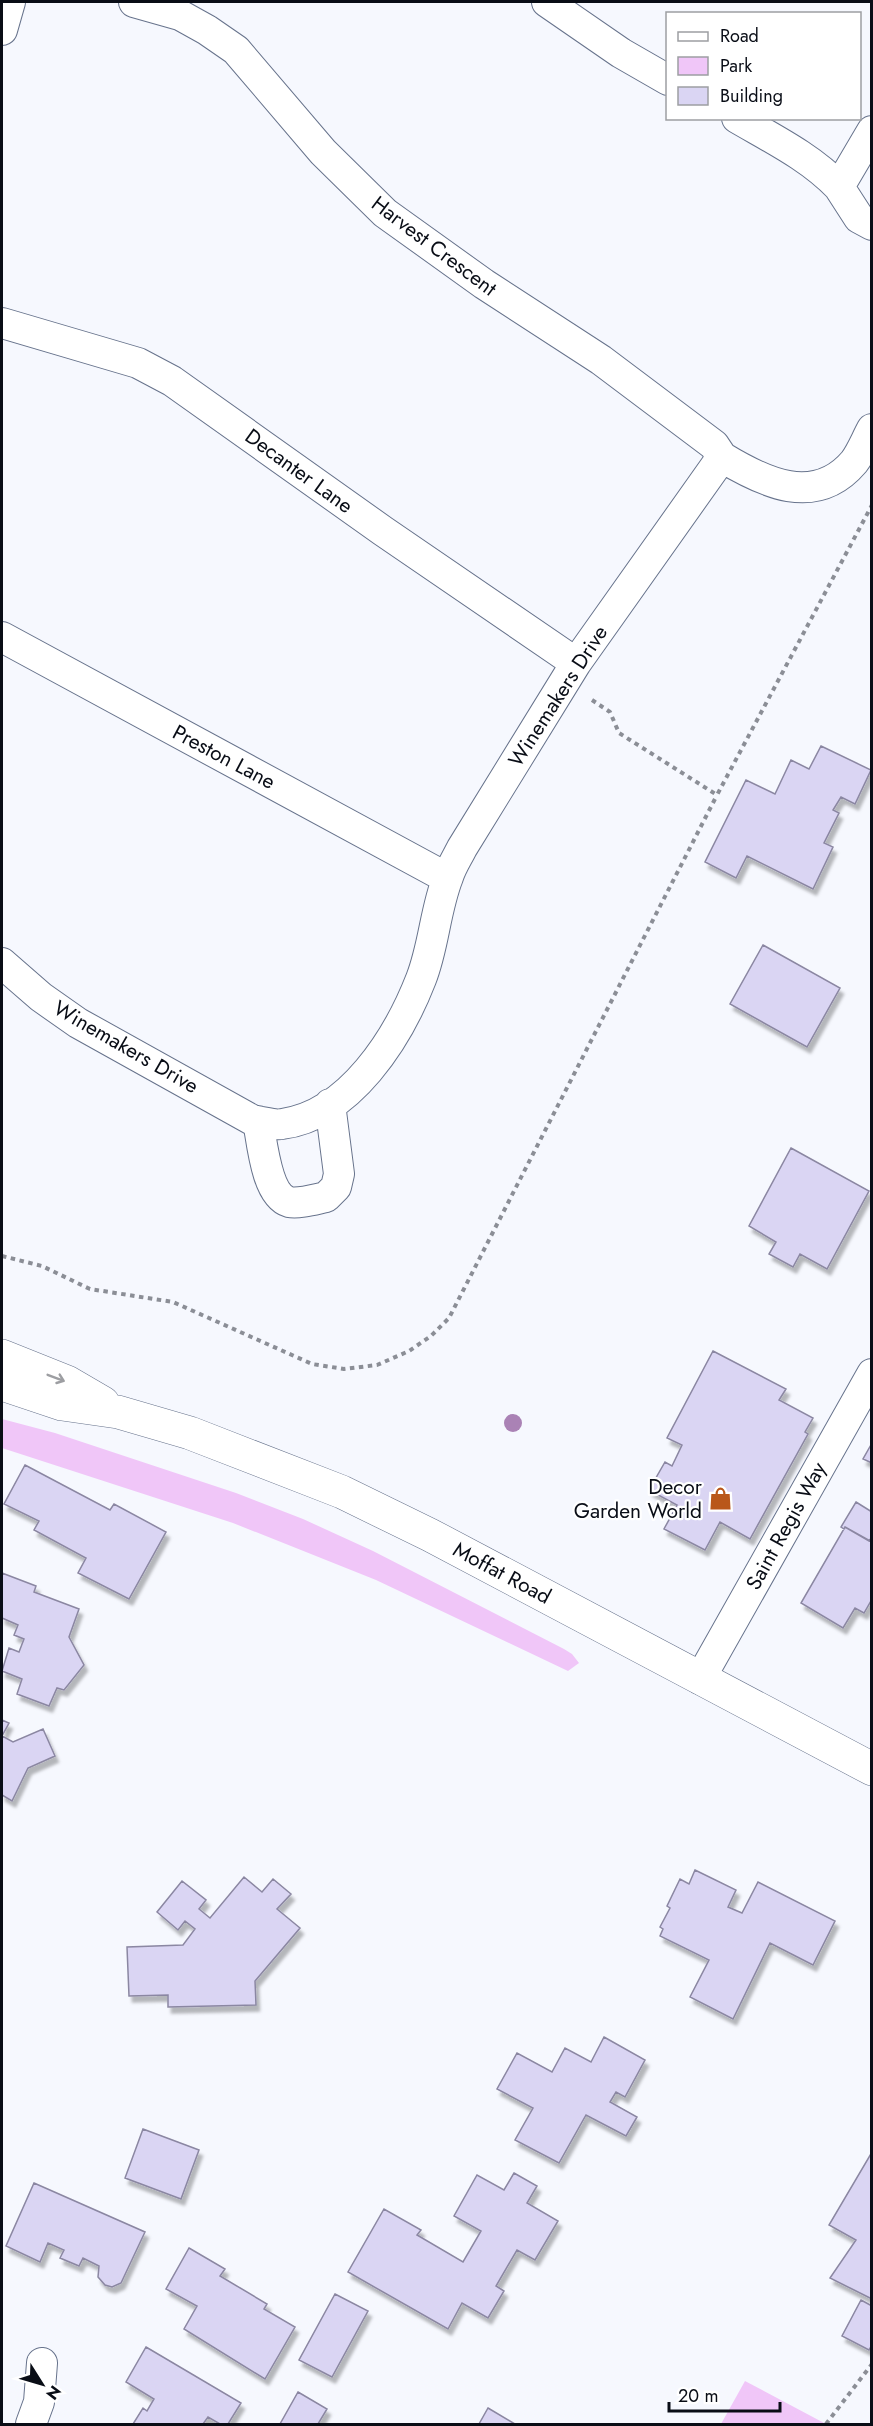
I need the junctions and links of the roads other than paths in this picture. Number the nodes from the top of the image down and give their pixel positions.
1 (10, 2) edge
2 (134, 2) edge
3 (547, 2) edge
4 (2, 30) edge
5 (666, 79) edge
6 (740, 120) edge
7 (872, 131) edge
8 (839, 187) junction
9 (872, 225) edge
10 (2, 323) edge
11 (872, 429) edge
12 (722, 457) junction
13 (2, 637) edge
14 (570, 672) junction
15 (447, 878) junction
16 (2, 963) edge
17 (330, 1104) junction
18 (258, 1121) junction
19 (2, 1356) edge
20 (872, 1374) edge
21 (2, 1384) edge
22 (118, 1412) junction
23 (700, 1679) junction
24 (872, 1769) edge
25 (42, 2363) dead end
26 (31, 2424) edge

1 - 4 street
2 - 12 street, Harvest Crescent
3 - 5 street
6 - 8 street
7 - 8 street
8 - 9 street
10 - 14 street, Decanter Lane
11 - 12 street
12 - 14 street, Winemakers Drive
13 - 15 street, Preston Lane
14 - 15 street, Winemakers Drive
15 - 17 street, Winemakers Drive
16 - 18 street, Winemakers Drive
17 - 18 street, Winemakers Drive
17 - 18 street
19 -> 22 main road, Moffat Road
20 - 23 street, Saint Regis Way
21 - 22 main road, Moffat Road
22 - 23 main road, Moffat Road
23 - 24 main road, Moffat Road
25 - 26 street

